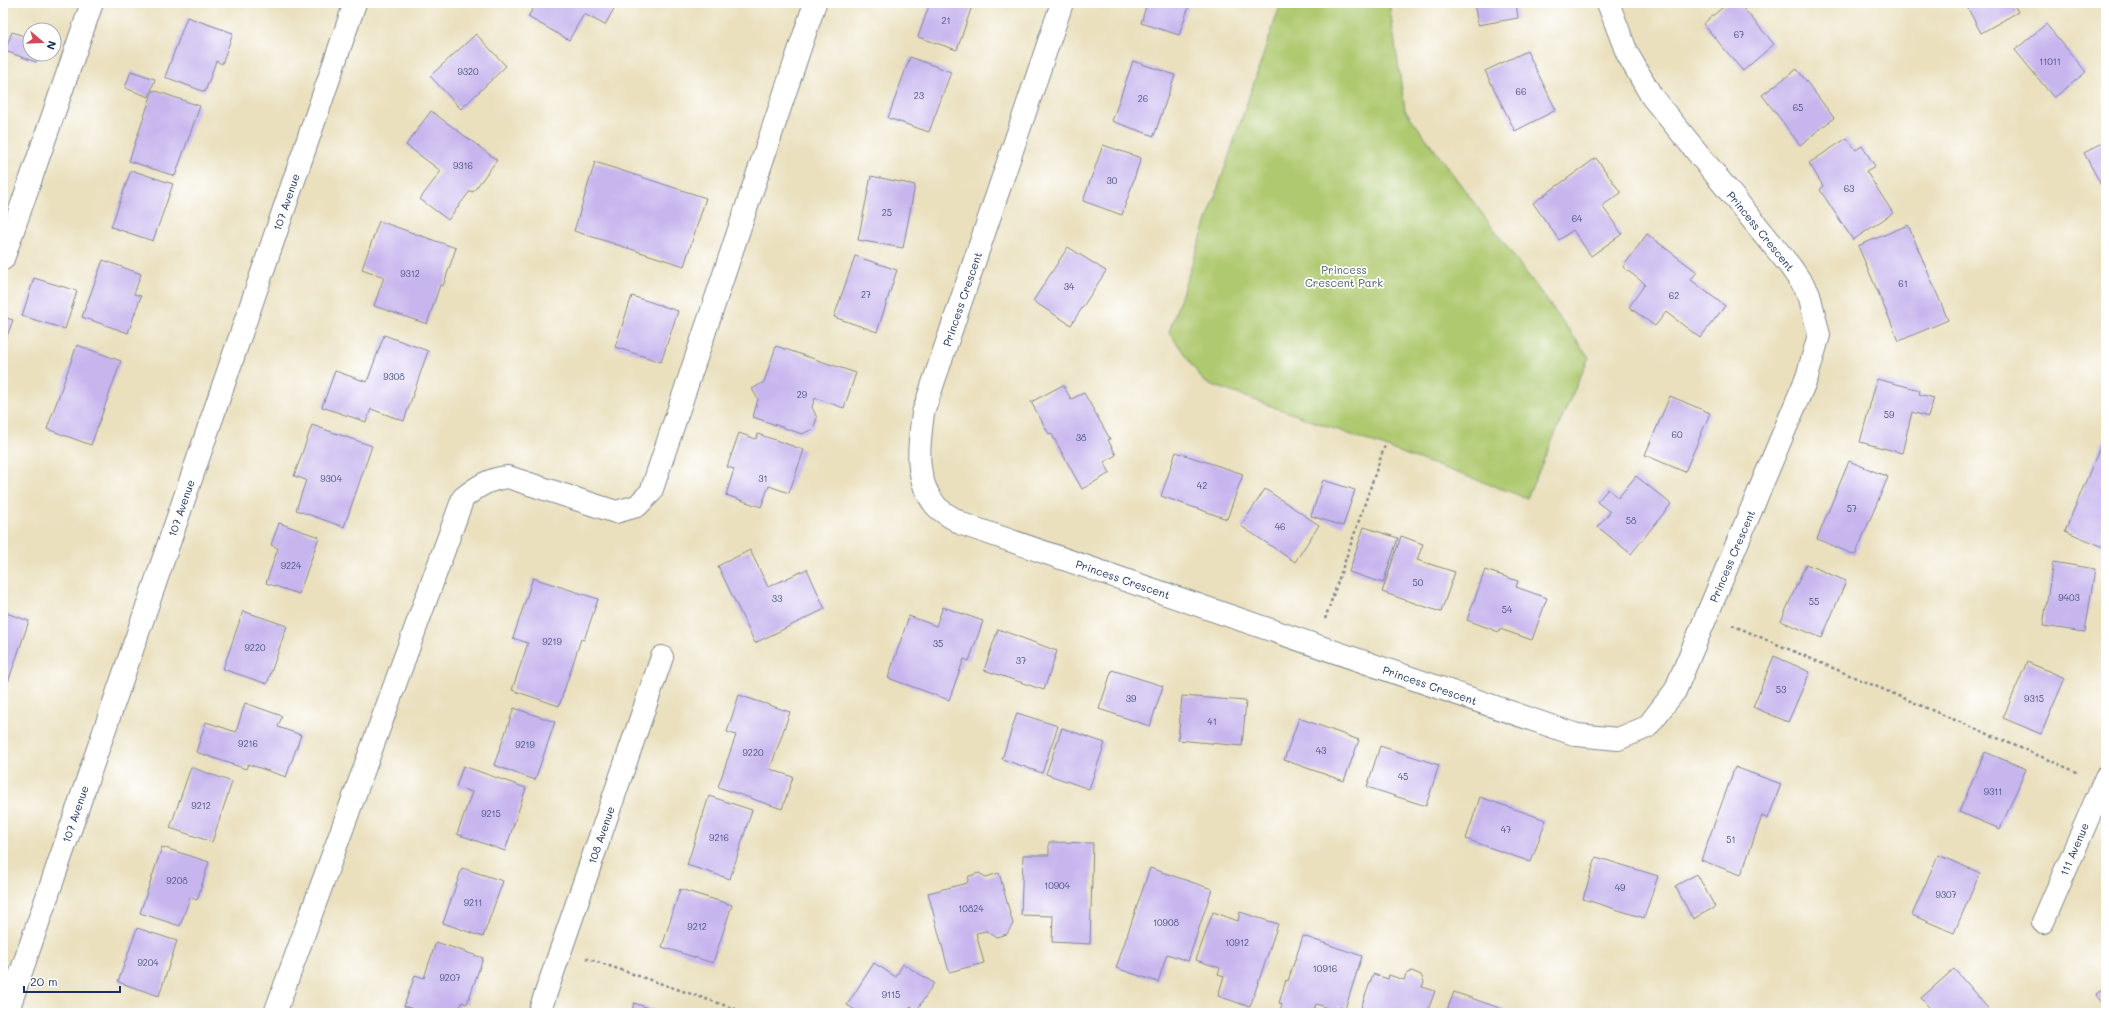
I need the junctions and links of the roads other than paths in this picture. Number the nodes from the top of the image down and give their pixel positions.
1 (92, 3) edge
2 (355, 3) edge
3 (816, 3) edge
4 (1062, 3) edge
5 (1608, 3) edge
6 (3, 260) edge
7 (662, 658) dead end
8 (2105, 780) edge
9 (2043, 922) dead end
10 (7, 1013) edge
11 (275, 1013) edge
12 (539, 1013) edge

1 - 6 street
2 - 10 street, 107 Avenue
3 - 11 street
4 - 5 street, Princess Crescent
7 - 12 street, 108 Avenue
8 - 9 street, 111 Avenue

